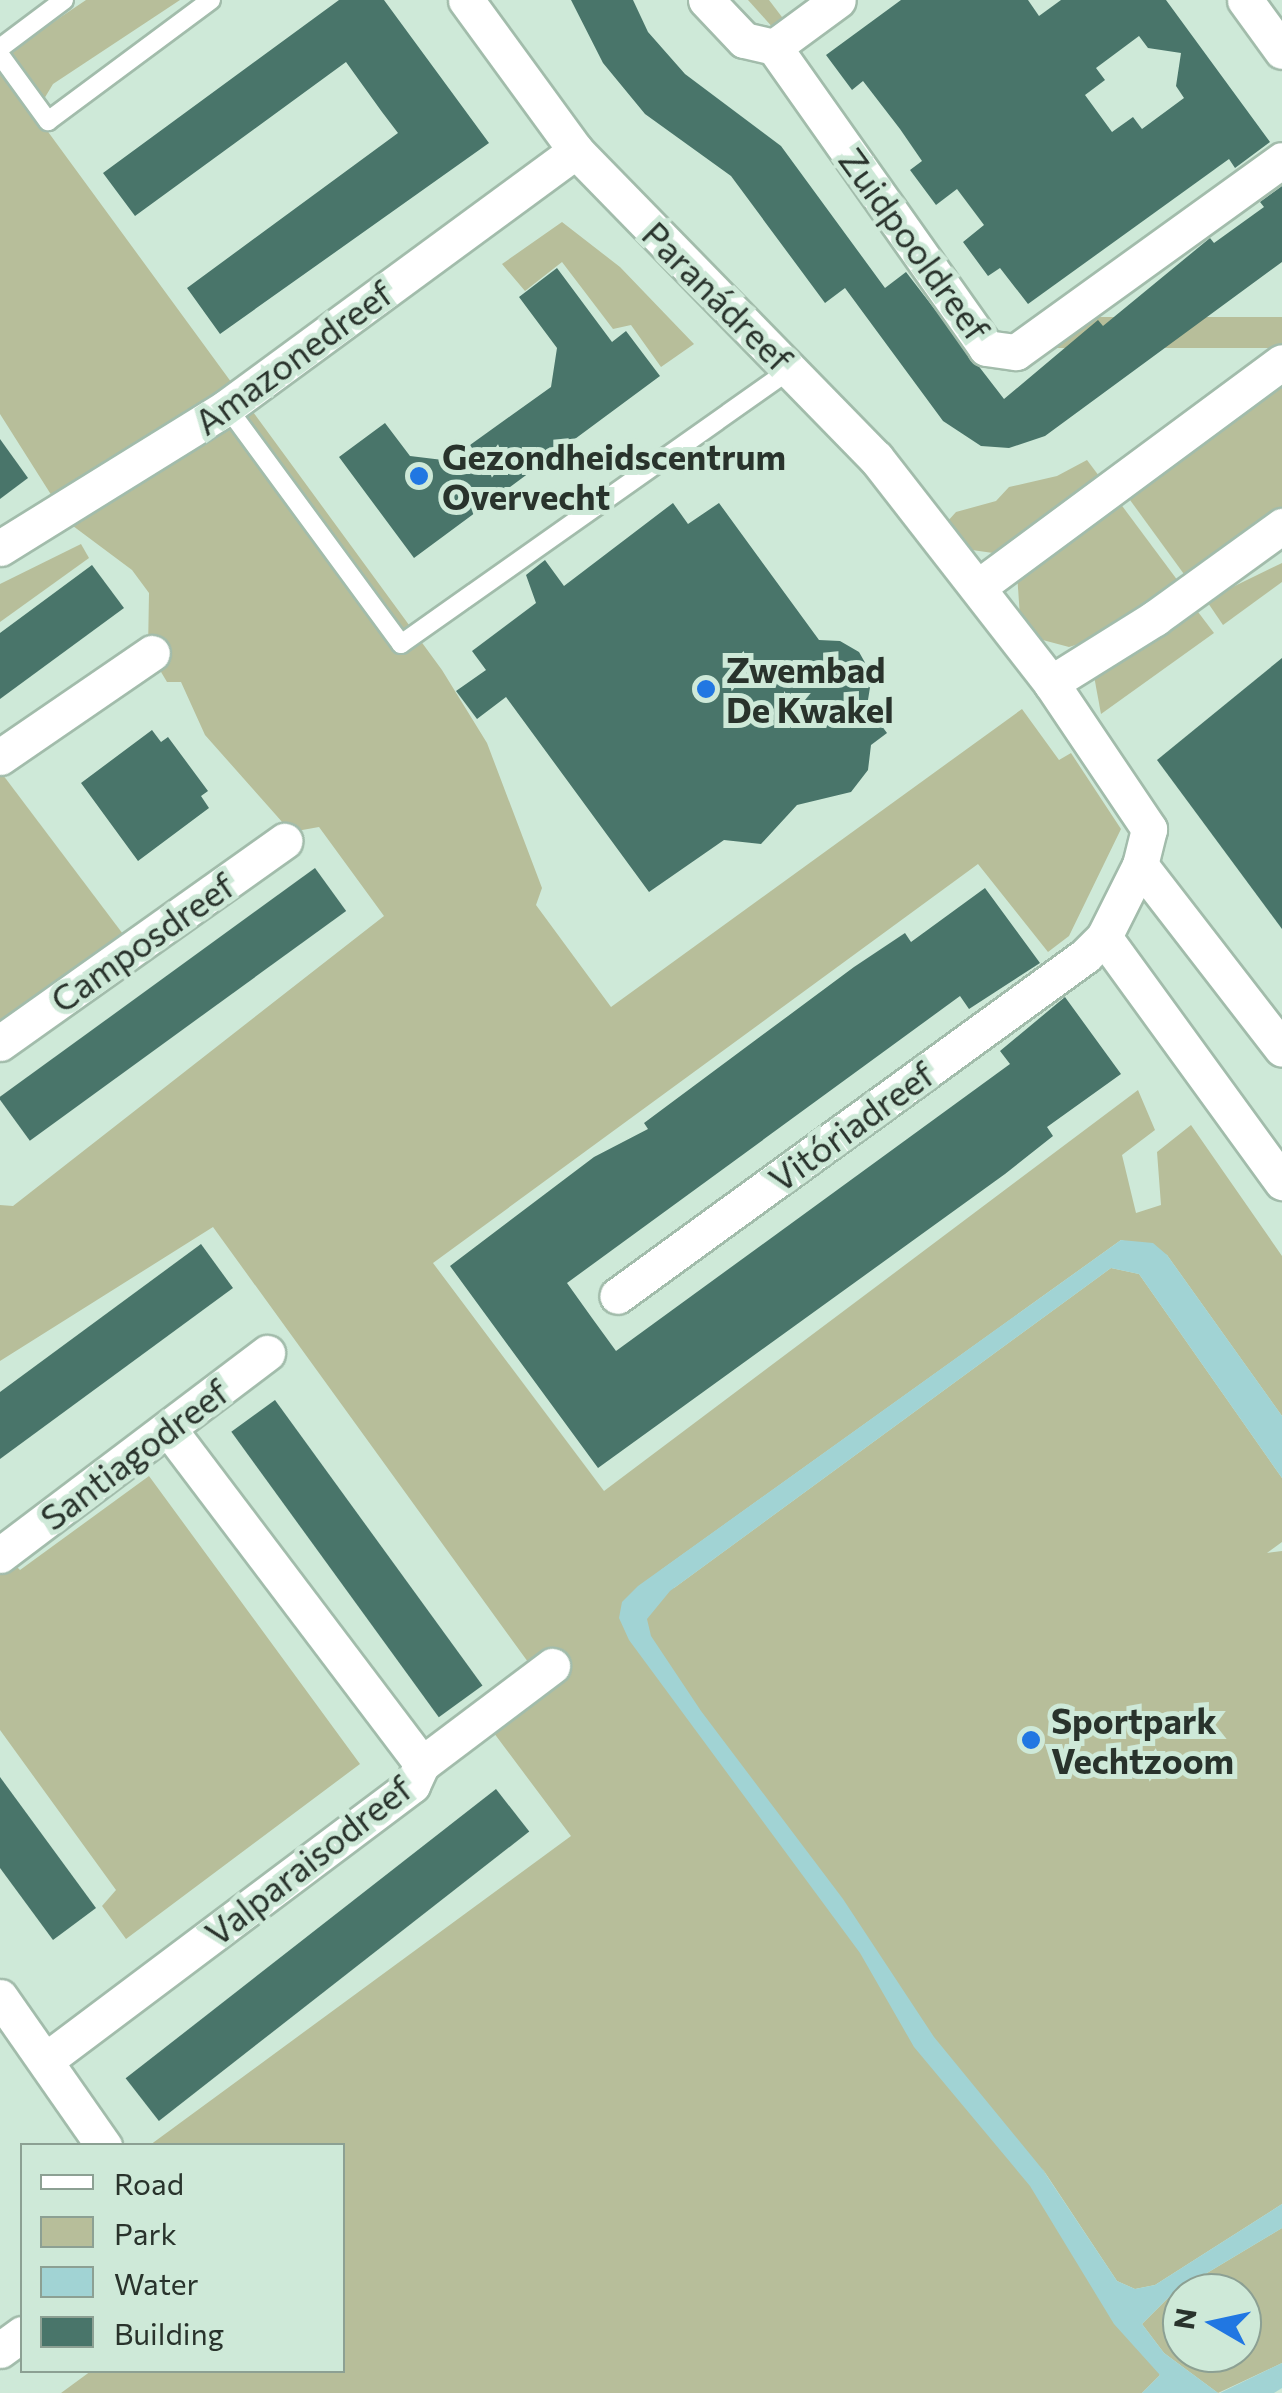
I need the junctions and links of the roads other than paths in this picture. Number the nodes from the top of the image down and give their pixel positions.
1 (64, 0) edge
2 (211, 0) edge
3 (466, 0) edge
4 (706, 0) edge
5 (838, 0) edge
6 (1245, 0) edge
7 (774, 47) junction
8 (1282, 51) edge
9 (0, 52) edge
10 (576, 151) junction
11 (1282, 160) edge
12 (1282, 362) edge
13 (792, 368) junction
14 (227, 407) junction
15 (1282, 526) edge
16 (0, 548) edge
17 (978, 587) junction
18 (152, 653) dead end
19 (1051, 684) junction
20 (0, 757) edge
21 (284, 842) dead end
22 (1140, 865) junction
23 (1094, 947) junction
24 (1271, 1012) edge
25 (0, 1043) edge
26 (1282, 1048) edge
27 (1282, 1182) edge
28 (617, 1296) dead end
29 (267, 1353) dead end
30 (168, 1430) junction
31 (0, 1556) edge
32 (552, 1666) dead end
33 (422, 1764) junction
34 (0, 1997) edge
35 (46, 2060) junction
36 (102, 2143) edge

1 - 9 lane
2 - 9 lane
3 - 10 street, Paranádreef
4 - 7 street, Zuidpooldreef
5 - 7 street
6 - 8 street
7 - 11 street, Zuidpooldreef
10 - 13 street, Paranádreef
10 - 14 street, Amazonedreef
12 - 17 street
13 - 14 lane
13 - 17 street, Paranádreef
14 - 16 street, Amazonedreef
15 - 19 street
17 - 19 street, Paranádreef
18 - 20 street
19 - 22 street, Paranádreef
21 - 25 street, Camposdreef
22 - 23 street, Paranádreef
22 - 24 street
23 - 27 street
23 - 28 street, Vitóriadreef
24 - 26 street
29 - 30 street, Santiagodreef
30 - 31 street, Santiagodreef
30 - 33 street, Valparaisodreef
32 - 33 street
33 - 35 street, Valparaisodreef
34 - 35 street
35 - 36 street

